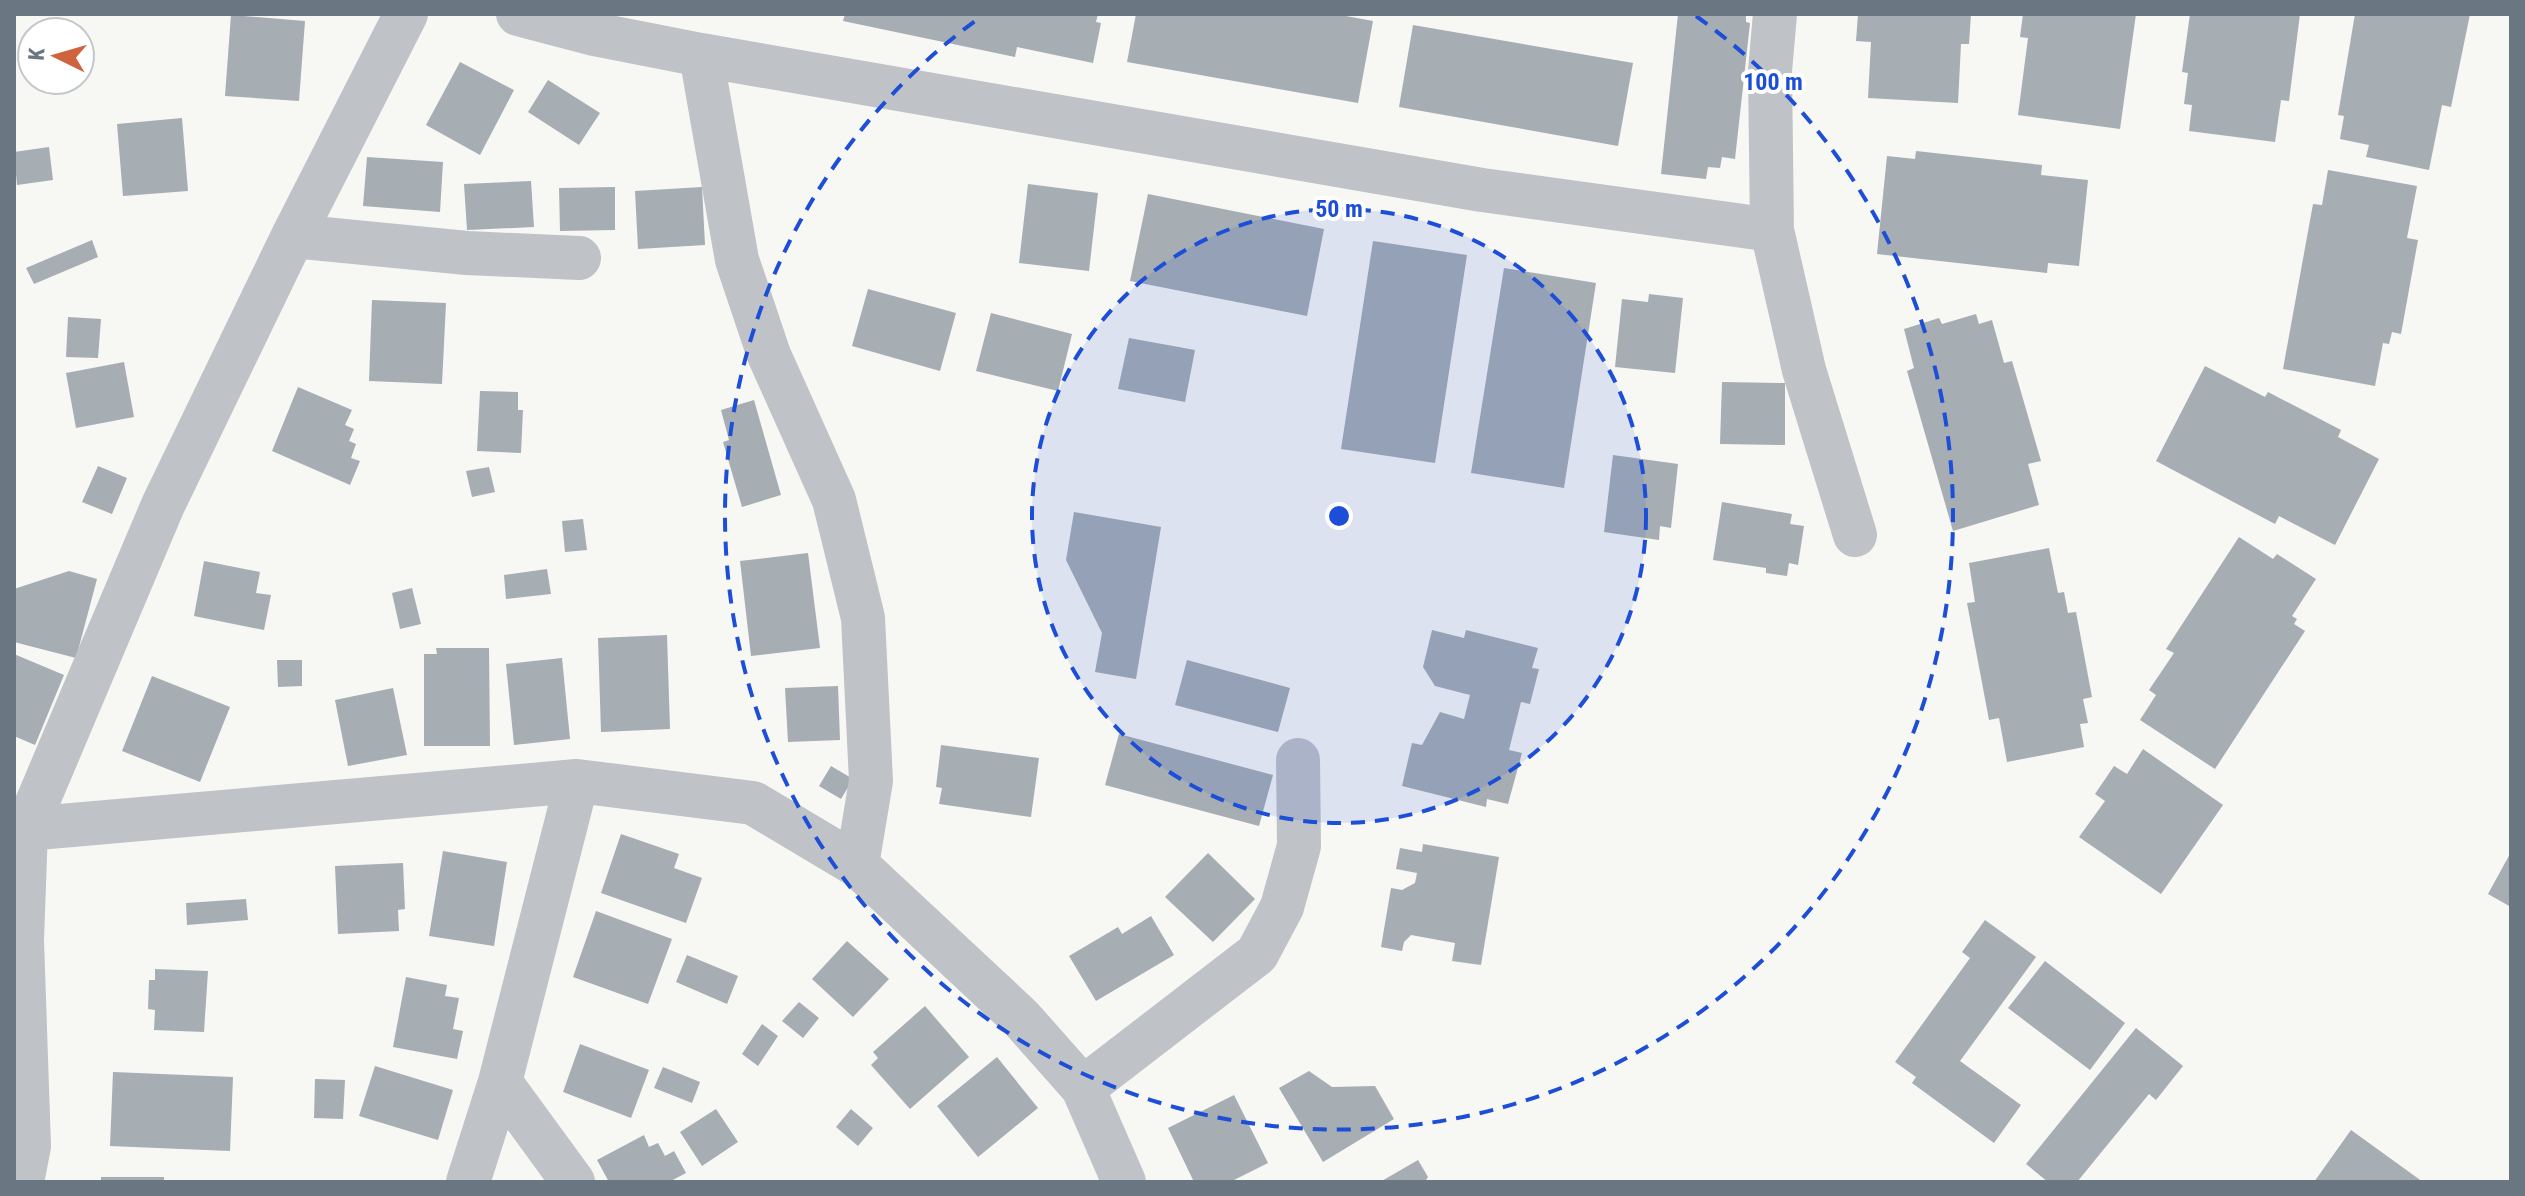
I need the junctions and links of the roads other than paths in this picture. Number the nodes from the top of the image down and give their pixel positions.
1 (406, 14) edge
2 (518, 14) edge
3 (1775, 14) edge
4 (701, 55) junction
5 (1772, 230) junction
6 (293, 236) junction
7 (579, 258) dead end
8 (1855, 535) dead end
9 (1298, 760) dead end
10 (577, 781) junction
11 (26, 829) junction
12 (857, 865) junction
13 (18, 932) edge
14 (500, 1082) junction
15 (1083, 1088) junction
16 (22, 1182) edge
17 (468, 1182) edge
18 (573, 1182) edge
19 (1124, 1182) edge

1 - 6 street
2 - 4 street
3 - 5 street
4 - 5 street
4 - 12 street
5 - 8 street
6 - 7 street
6 - 11 street
9 - 15 street
10 - 11 street
10 - 12 street
10 - 14 street
11 - 13 street
12 - 15 street
13 - 16 street
14 - 17 street
14 - 18 street
15 - 19 street

